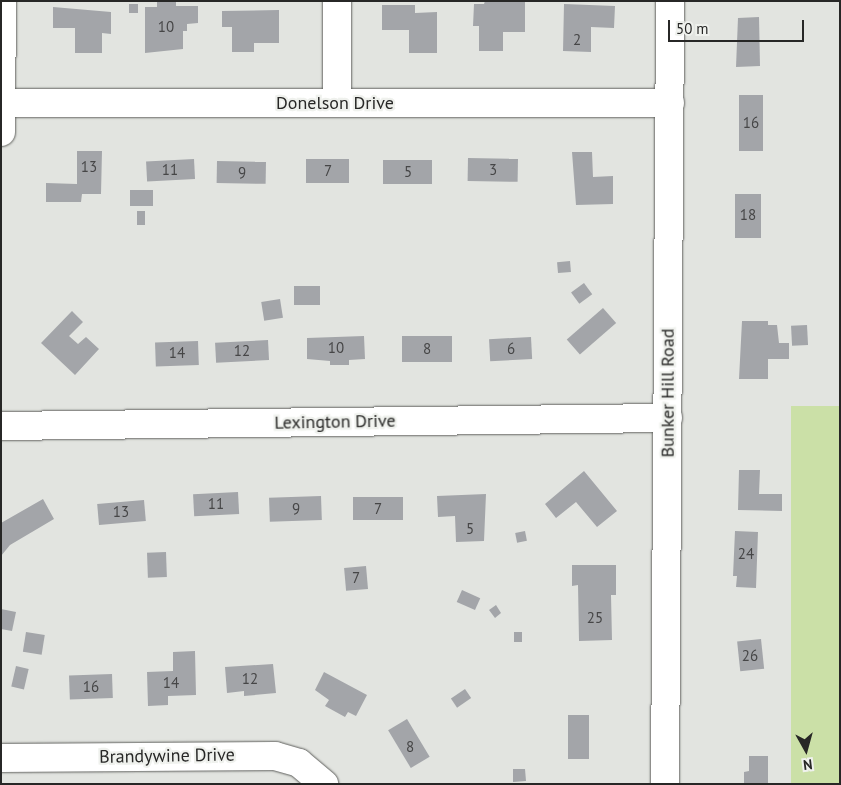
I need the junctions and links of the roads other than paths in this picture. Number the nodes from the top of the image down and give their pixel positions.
1 (2, 1) edge
2 (337, 1) edge
3 (670, 1) edge
4 (1, 103) edge
5 (337, 103) junction
6 (670, 103) junction
7 (1, 132) edge
8 (668, 418) junction
9 (1, 426) edge
10 (1, 758) edge
11 (324, 784) edge
12 (665, 784) edge

1 - 4 street
2 - 5 street
3 - 6 street, Bunker Hill Road
4 - 5 street, Donelson Drive
4 - 7 street
5 - 6 street, Donelson Drive
6 - 8 street, Bunker Hill Road
8 - 9 street, Lexington Drive
8 - 12 street, Bunker Hill Road
10 - 11 street, Brandywine Drive

